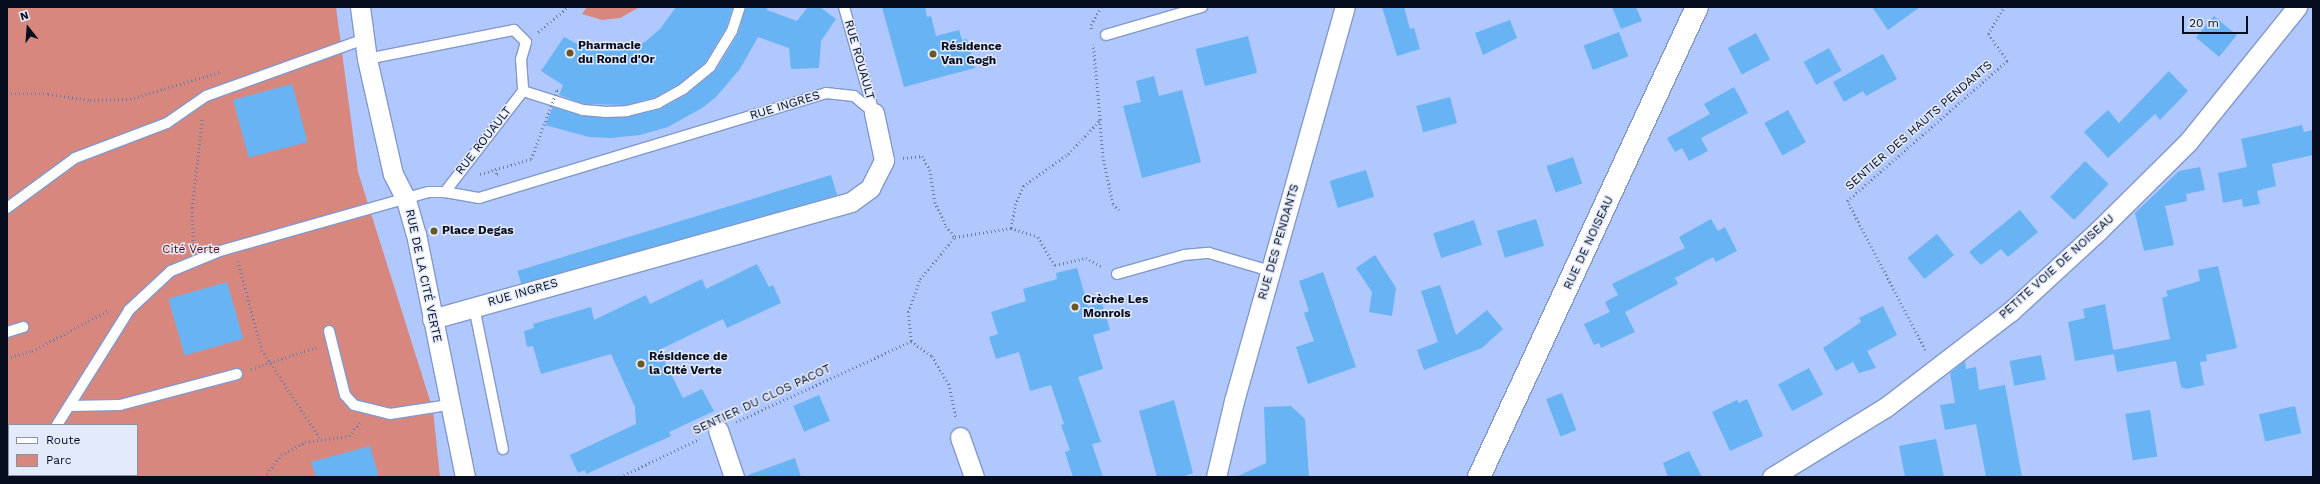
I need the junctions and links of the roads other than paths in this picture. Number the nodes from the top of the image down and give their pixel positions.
1 (360, 7) edge
2 (740, 7) edge
3 (844, 7) edge
4 (1202, 7) edge
5 (1345, 7) edge
6 (1697, 7) edge
7 (2297, 7) edge
8 (1106, 34) dead end
9 (364, 39) junction
10 (367, 59) junction
11 (523, 91) junction
12 (874, 113) junction
13 (445, 192) junction
14 (406, 200) junction
15 (7, 208) edge
16 (1270, 271) junction
17 (1117, 274) road end
18 (474, 307) junction
19 (432, 319) junction
20 (23, 328) dead end
21 (329, 331) dead end
22 (7, 332) edge
23 (237, 374) road end
24 (449, 404) junction
25 (69, 406) junction
26 (58, 424) edge
27 (718, 430) road end
28 (960, 437) road end
29 (503, 449) dead end
30 (465, 477) edge
31 (734, 477) edge
32 (974, 477) edge
33 (1216, 477) edge
34 (1479, 477) edge
35 (1772, 477) edge

1 - 9 street, RUE DE LA CITÉ VERTE
2 - 11 lane
3 - 12 lane, RUE ROUAULT
4 - 8 lane
5 - 16 street, RUE DES PENDANTS
6 - 34 street, RUE DE NOISEAU
7 - 35 street, PETITE VOIE DE NOISEAU
9 - 10 street, RUE DE LA CITÉ VERTE
9 - 15 lane
10 - 11 lane
10 - 14 street, RUE DE LA CITÉ VERTE
11 - 13 lane, RUE ROUAULT
12 - 13 lane, RUE INGRES
12 - 18 street, RUE INGRES
13 - 14 lane, RUE INGRES
14 - 19 street, RUE DE LA CITÉ VERTE
14 - 25 lane
16 - 17 lane
16 - 33 street, RUE DES PENDANTS
18 - 19 street, RUE INGRES
18 - 29 lane
19 - 24 street, RUE DE LA CITÉ VERTE
20 - 22 lane
21 - 24 lane
23 - 25 lane
24 - 30 street, RUE DE LA CITÉ VERTE
25 - 26 lane
27 - 31 street
28 - 32 street

